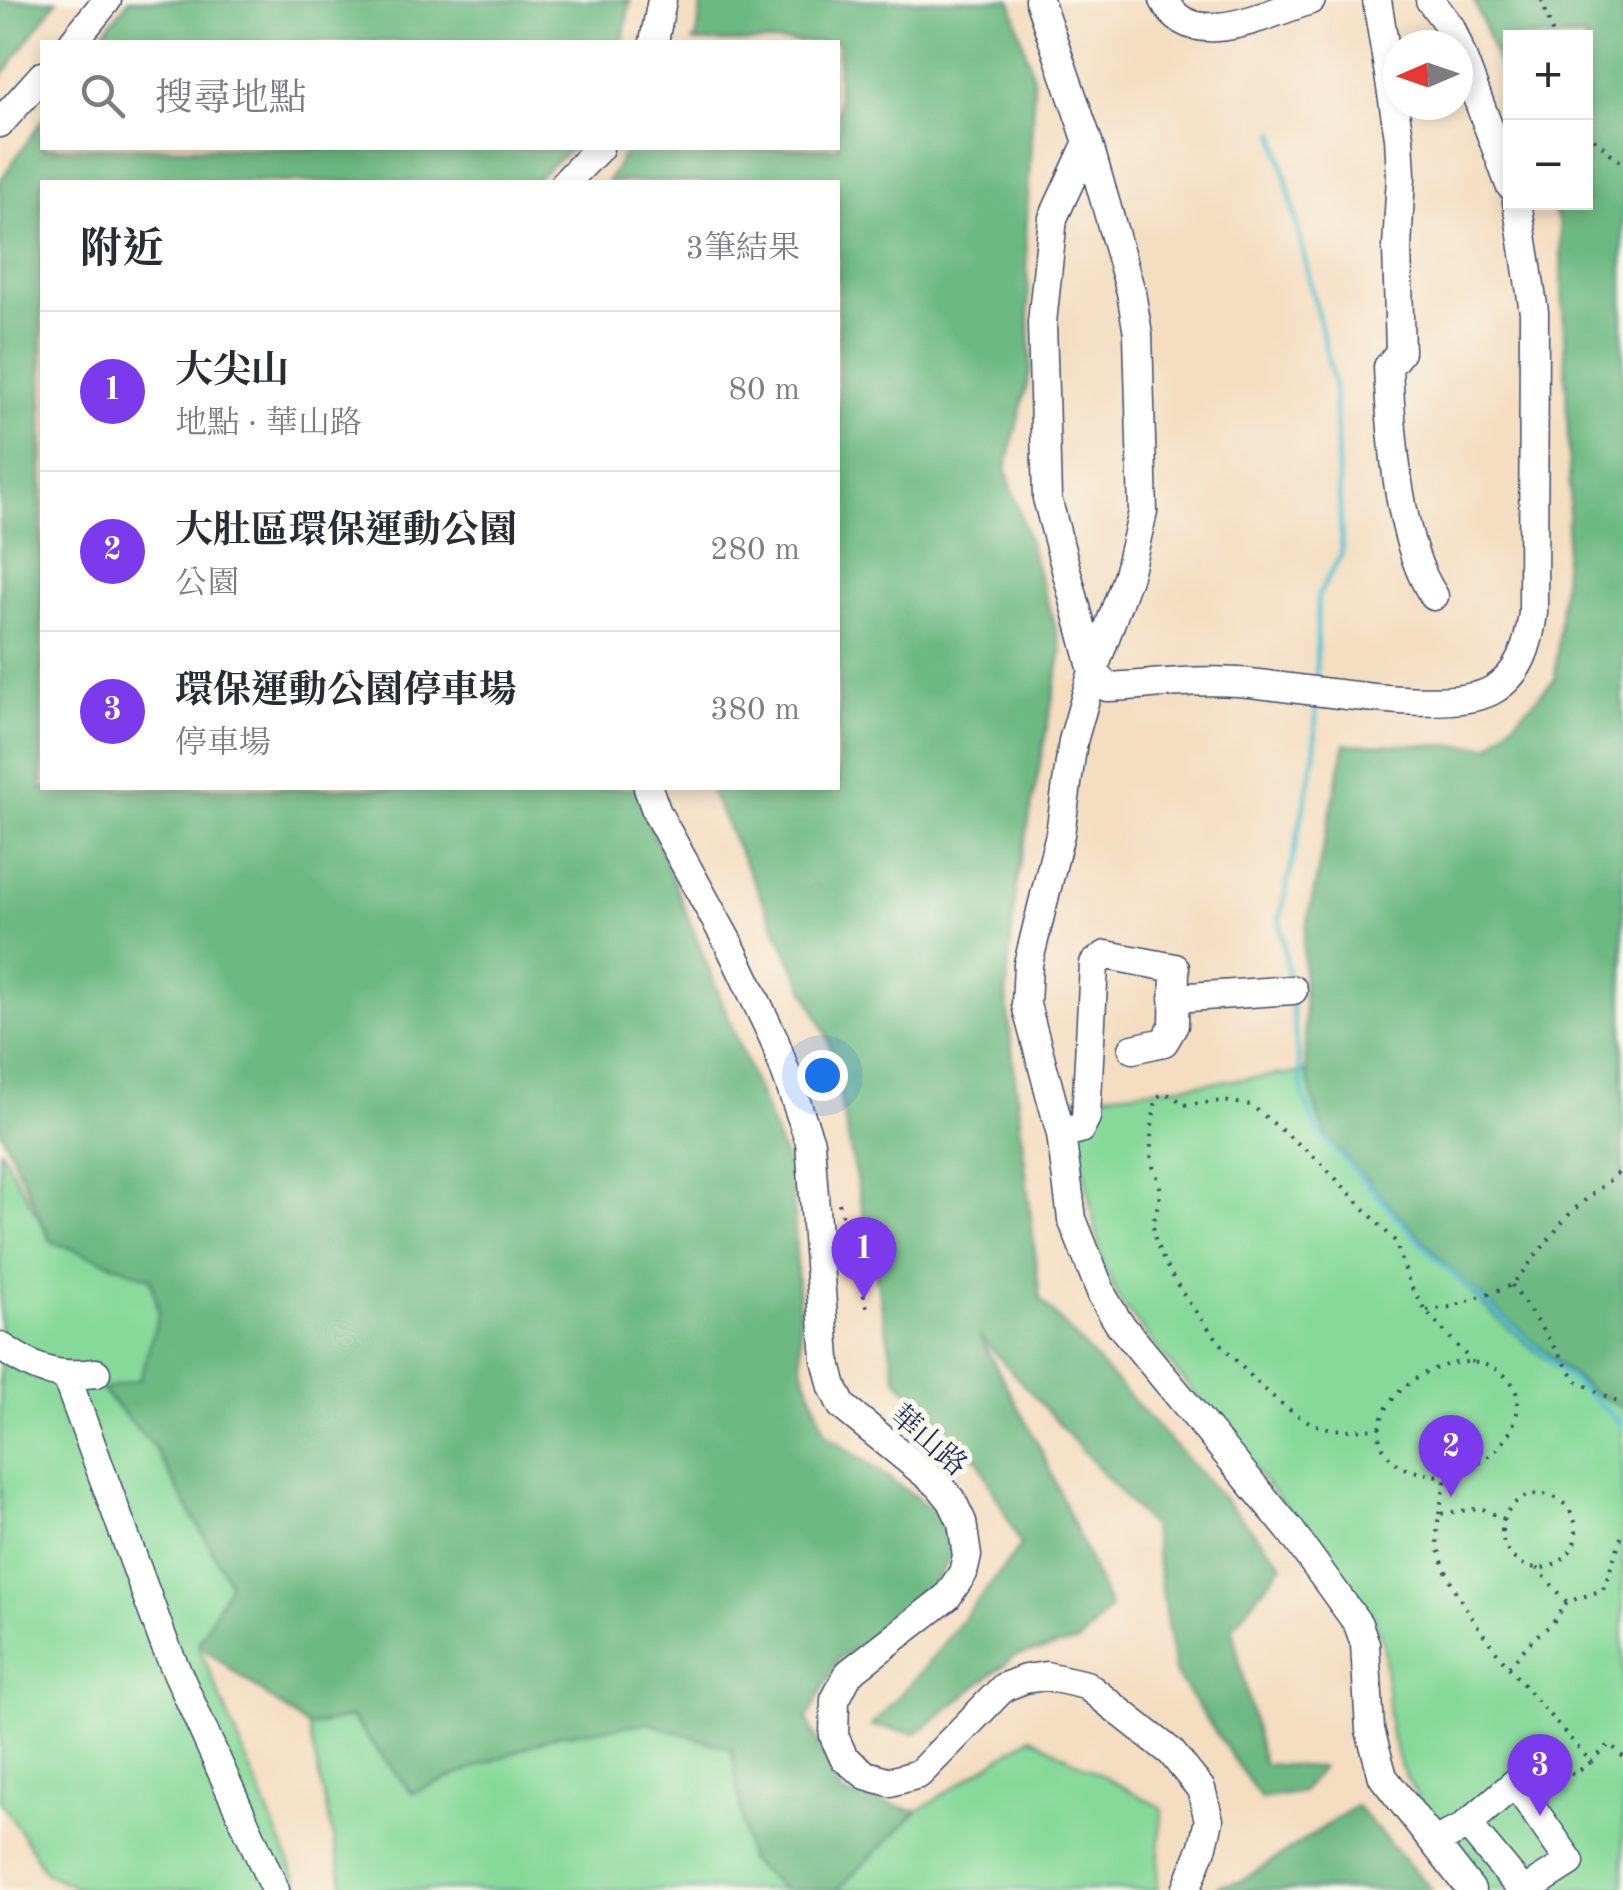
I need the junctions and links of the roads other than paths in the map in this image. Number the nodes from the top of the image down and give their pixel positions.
1 (107, 0) edge
2 (662, 0) edge
3 (1040, 0) edge
4 (1164, 0) edge
5 (1311, 0) edge
6 (1377, 0) edge
7 (1430, 0) edge
8 (1452, 30) edge
9 (75, 40) edge
10 (654, 40) edge
11 (40, 78) edge
12 (1473, 85) edge
13 (0, 123) edge
14 (1088, 142) junction
15 (597, 150) edge
16 (1503, 166) edge
17 (568, 180) edge
18 (1518, 210) edge
19 (1434, 596) dead end
20 (1092, 671) junction
21 (649, 790) edge
22 (1294, 990) dead end
23 (1174, 998) junction
24 (1133, 1050) dead end
25 (1061, 1134) junction
26 (0, 1346) edge
27 (96, 1372) dead end
28 (66, 1376) junction
29 (1467, 1824) junction
30 (1435, 1842) junction
31 (274, 1890) edge
32 (1186, 1890) edge
33 (1471, 1890) edge
34 (1524, 1890) edge

1 - 9 street
2 - 10 street
3 - 14 street
4 - 5 street
6 - 19 street
7 - 8 street
11 - 13 street
12 - 16 street
14 - 20 street
14 - 20 street
15 - 17 street
18 - 20 street
20 - 25 street
21 - 32 street, 華山路
22 - 23 street
23 - 24 street
23 - 25 street
25 - 30 street
26 - 28 street
27 - 28 street
28 - 31 street
29 - 30 street
29 - 34 street
29 - 34 street
30 - 33 street

